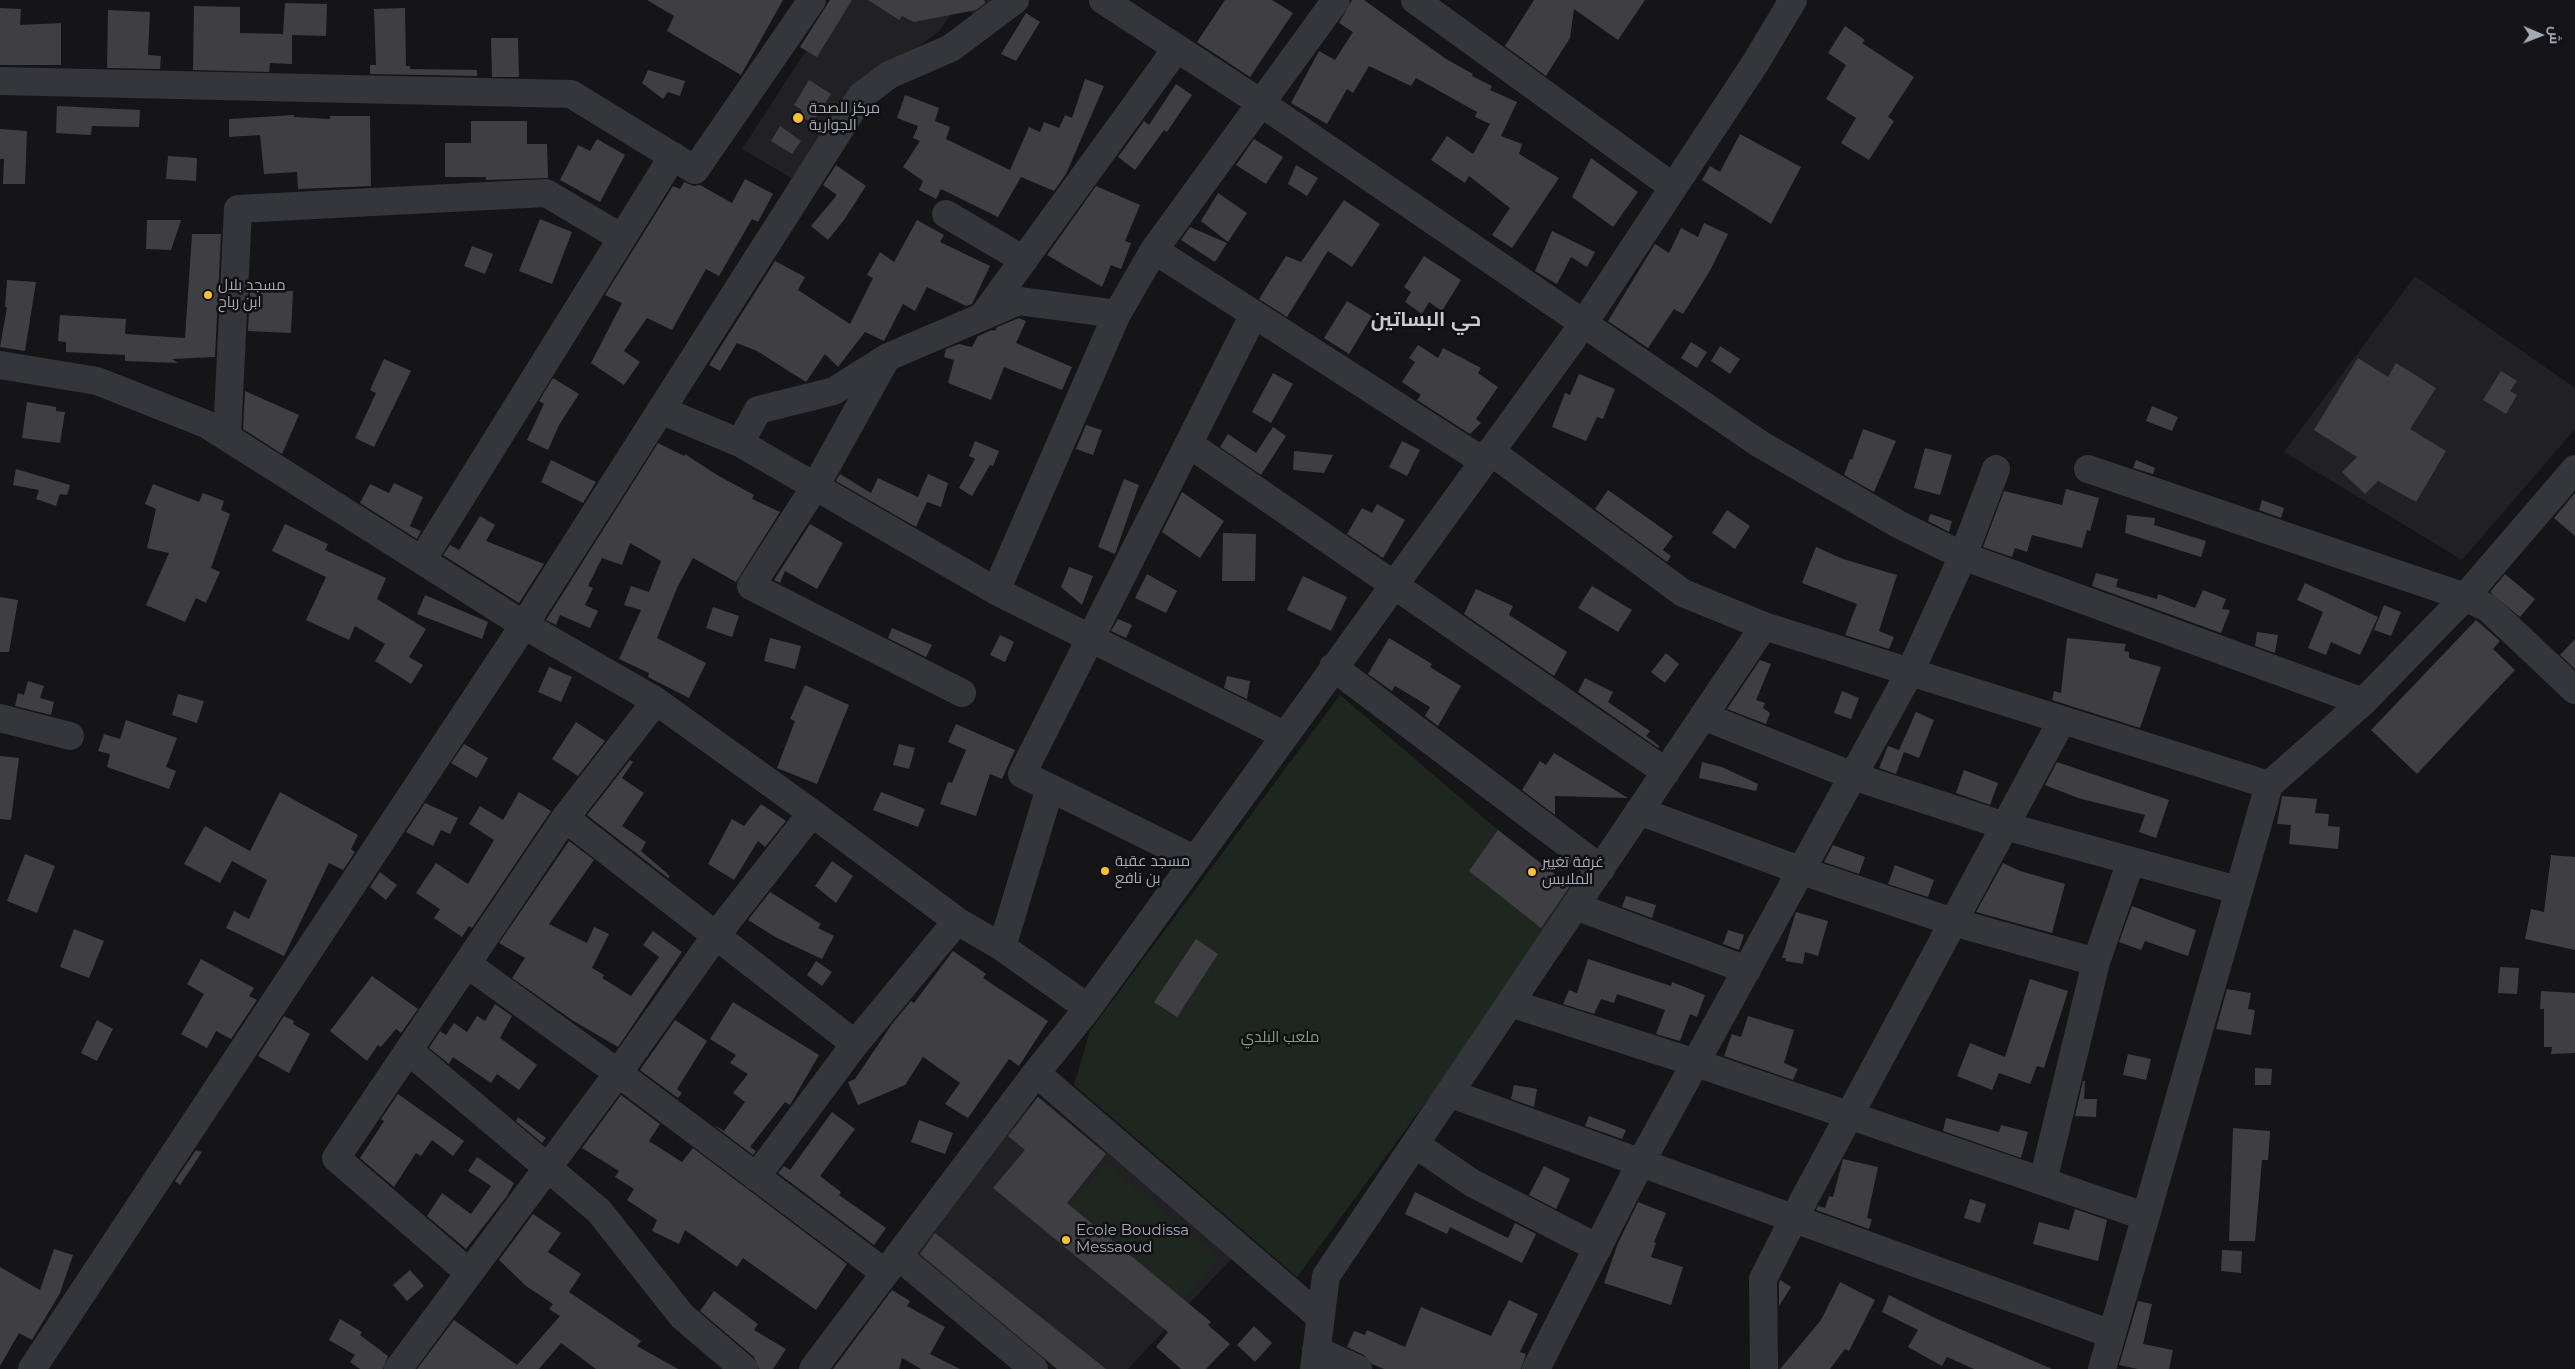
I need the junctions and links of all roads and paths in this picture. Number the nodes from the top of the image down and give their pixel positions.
1 (812, 0) edge
2 (1015, 0) edge
3 (1103, 0) edge
4 (1336, 0) edge
5 (1415, 0) edge
6 (1793, 0) edge
7 (1177, 48) junction
8 (0, 81) edge
9 (1261, 103) junction
10 (673, 156) junction
11 (1673, 187) junction
12 (946, 214) dead end
13 (622, 238) junction
14 (1154, 250) junction
15 (1024, 260) junction
16 (1117, 314) junction
17 (1254, 314) junction
18 (982, 317) junction
19 (1584, 322) junction
20 (888, 357) junction
21 (0, 365) edge
22 (661, 410) junction
23 (227, 436) junction
24 (740, 443) junction
25 (1189, 444) junction
26 (1487, 456) junction
27 (1996, 469) dead end
28 (2088, 469) dead end
29 (2575, 469) edge
30 (816, 485) junction
31 (1963, 556) junction
32 (422, 560) junction
33 (1394, 583) junction
34 (996, 591) junction
35 (2465, 597) junction
36 (524, 625) junction
37 (1764, 626) junction
38 (1091, 639) junction
39 (1333, 667) junction
40 (1910, 672) junction
41 (2575, 690) edge
42 (962, 693) dead end
43 (656, 701) junction
44 (2363, 702) junction
45 (1703, 716) junction
46 (0, 718) edge
47 (2062, 720) junction
48 (1284, 735) junction
49 (70, 736) dead end
50 (1666, 772) junction
51 (1854, 776) junction
52 (2269, 785) junction
53 (1050, 788) junction
54 (1640, 811) junction
55 (812, 813) junction
56 (565, 818) junction
57 (2005, 826) junction
58 (1194, 858) junction
59 (2131, 861) junction
60 (1601, 868) junction
61 (1802, 871) junction
62 (2237, 890) junction
63 (1575, 906) junction
64 (956, 921) junction
65 (1953, 922) junction
66 (717, 934) junction
67 (1002, 947) junction
68 (2096, 962) junction
69 (466, 964) junction
70 (1747, 970) junction
71 (1510, 1003) junction
72 (1088, 1008) junction
73 (855, 1044) junction
74 (408, 1051) junction
75 (1696, 1063) junction
76 (618, 1073) junction
77 (1036, 1073) junction
78 (1449, 1093) junction
79 (1849, 1115) junction
80 (1415, 1144) junction
81 (1641, 1162) junction
82 (547, 1167) junction
83 (756, 1177) junction
84 (2043, 1181) junction
85 (2144, 1216) junction
86 (1794, 1218) junction
87 (1598, 1248) junction
88 (891, 1265) junction
89 (468, 1272) junction
90 (1320, 1317) junction
91 (2111, 1334) junction
92 (1315, 1359) edge
93 (32, 1369) edge
94 (398, 1369) edge
95 (744, 1369) edge
96 (813, 1369) edge
97 (1034, 1369) edge
98 (1358, 1369) edge
99 (1536, 1369) edge
100 (1764, 1369) edge
101 (2102, 1369) edge

1 - 10 street
2 - 22 street
3 - 7 street
4 - 9 street
5 - 11 street
6 - 11 street
7 - 9 street
7 - 15 street
8 - 10 street
9 - 14 street
9 - 19 street
10 - 13 street
11 - 19 street
12 - 15 street
13 - 23 street
13 - 32 street
14 - 16 street
14 - 17 street
15 - 18 street
16 - 18 street
16 - 34 street
17 - 25 street
17 - 26 street
18 - 20 street
19 - 26 street
19 - 31 street
20 - 24 street
20 - 30 street
21 - 23 street
22 - 24 street
22 - 36 street
23 - 32 street
24 - 30 street
25 - 33 street
25 - 38 street
26 - 33 street
26 - 37 street
27 - 31 street
28 - 35 street
29 - 35 street
30 - 34 street
30 - 42 street
31 - 40 street
31 - 44 street
32 - 36 street
33 - 39 street
33 - 50 street
34 - 38 street
35 - 41 street
35 - 44 street
36 - 43 street
36 - 93 street
37 - 40 street
37 - 45 street
38 - 48 street
38 - 53 street
39 - 48 street
39 - 60 street
40 - 47 street
40 - 51 street
43 - 55 street
43 - 56 street
44 - 52 street
45 - 50 street
45 - 51 street
46 - 49 street
47 - 52 street
47 - 57 street
48 - 58 street
50 - 54 street
51 - 57 street
51 - 61 street
52 - 62 street
53 - 58 street
53 - 67 street
54 - 60 street
54 - 61 street
55 - 64 street
55 - 66 street
56 - 66 street
56 - 69 street
57 - 59 street
57 - 65 street
58 - 72 street
59 - 62 street
59 - 68 street
60 - 63 street
61 - 65 street
61 - 70 street
62 - 85 street
63 - 70 street
63 - 71 street
64 - 67 street
64 - 73 street
65 - 68 street
65 - 79 street
66 - 73 street
66 - 76 street
67 - 72 street
68 - 84 street
69 - 74 street
69 - 76 street
70 - 75 street
71 - 75 street
71 - 78 street
72 - 77 street
73 - 83 street
74 - 82 street
74 - 89 street
75 - 79 street
75 - 81 street
76 - 82 street
76 - 83 street
77 - 88 street
77 - 90 street
78 - 80 street
78 - 81 street
79 - 84 street
79 - 86 street
80 - 87 street
80 - 90 street
81 - 86 street
81 - 87 street
82 - 89 street
82 - 95 street
83 - 88 street
84 - 85 street
85 - 91 street
86 - 91 street
86 - 100 street
87 - 99 street
88 - 96 street
88 - 97 street
89 - 94 street
90 - 92 street
91 - 101 street
92 - 98 street

